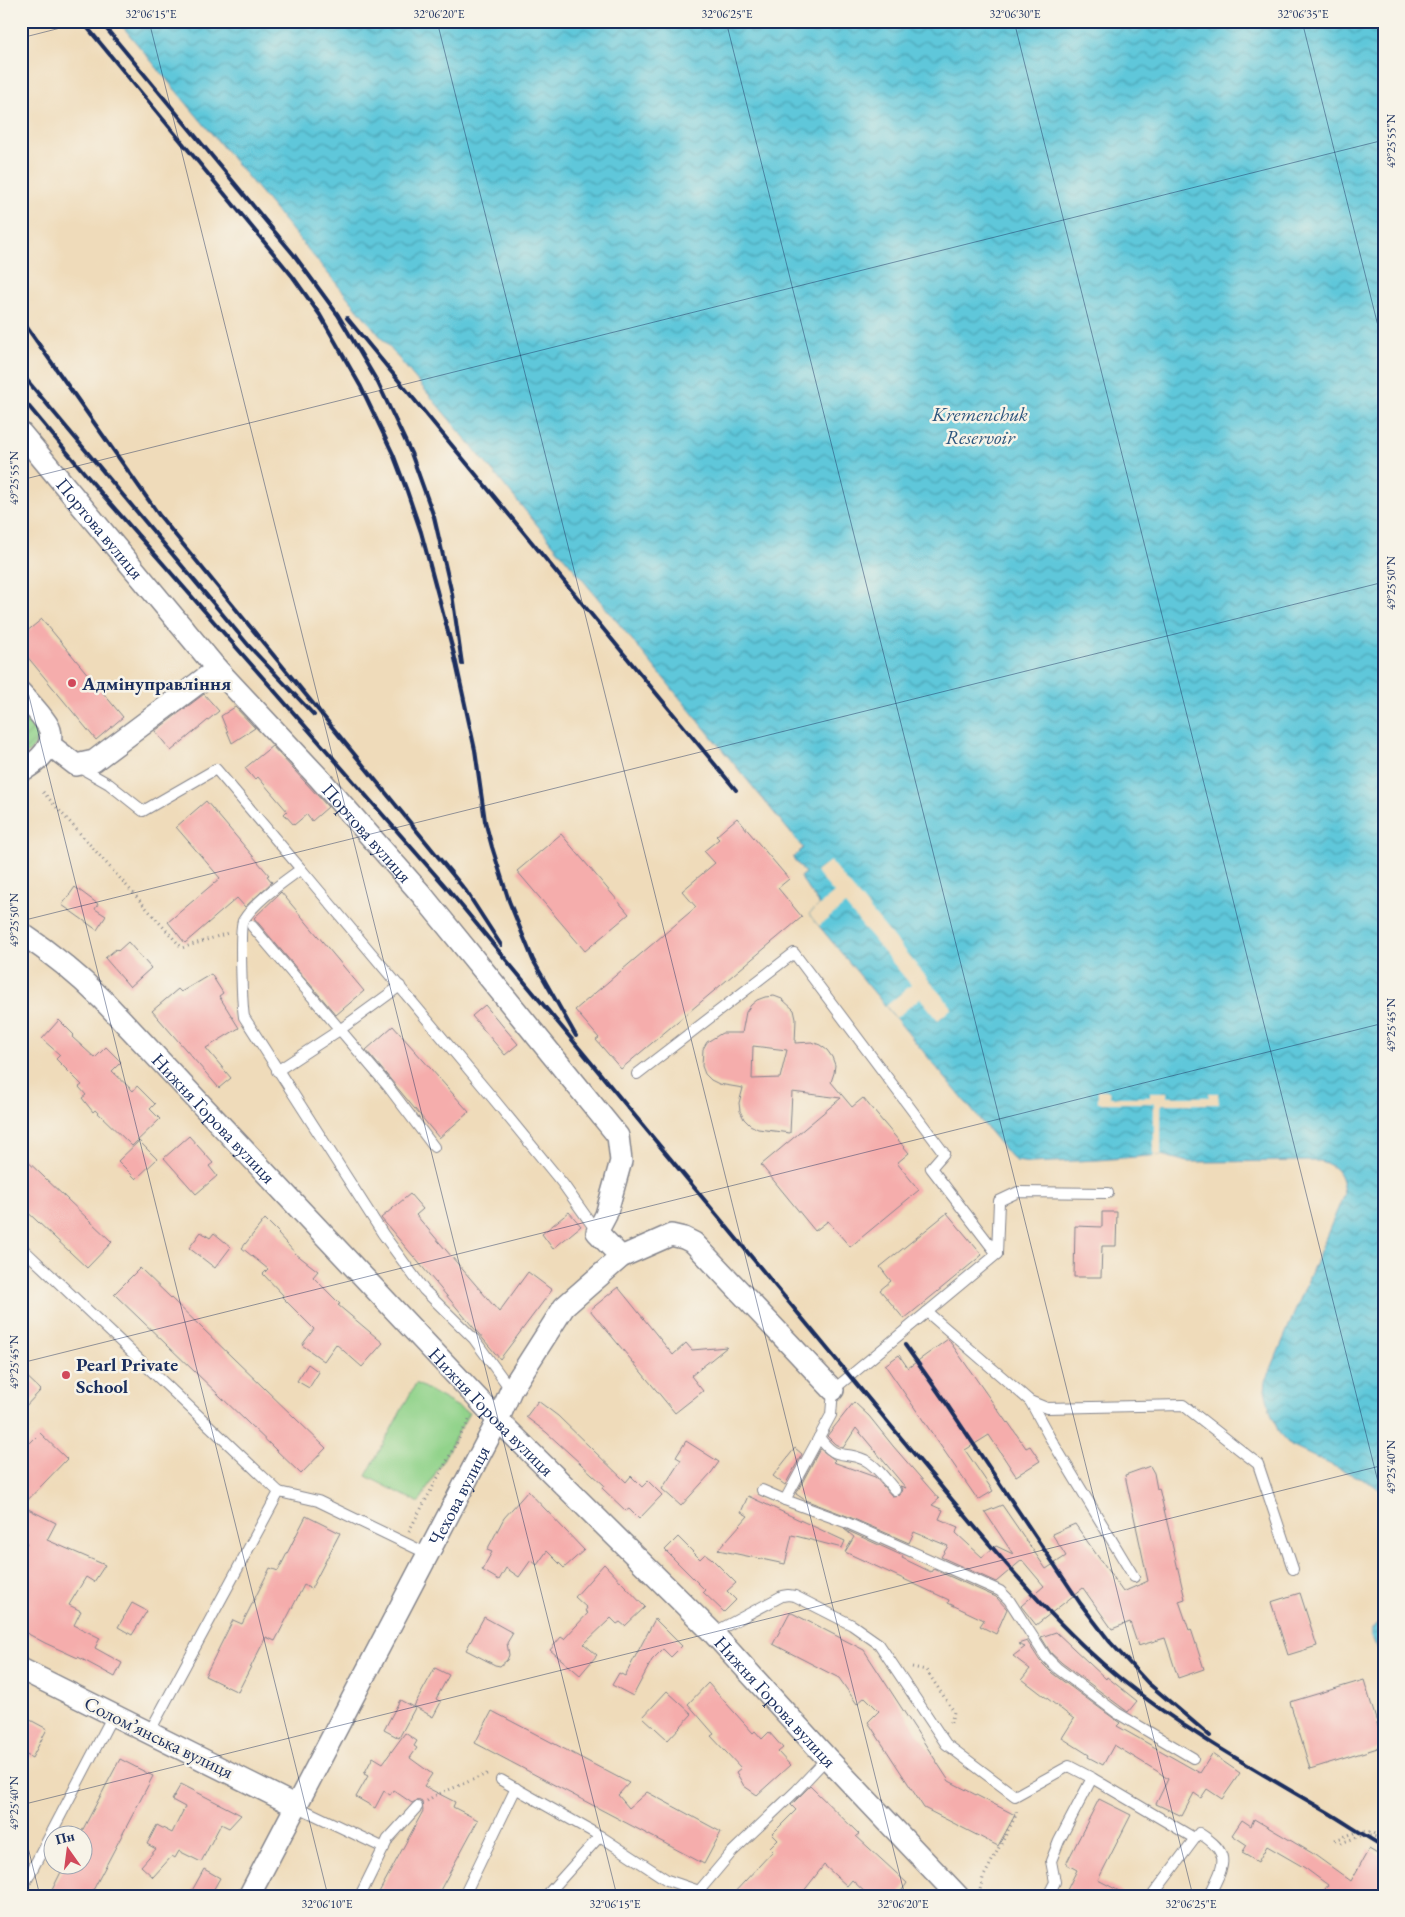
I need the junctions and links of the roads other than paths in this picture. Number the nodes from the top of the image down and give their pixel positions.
1 (21, 433) edge
2 (217, 669) junction
3 (21, 693) edge
4 (50, 745) junction
5 (76, 765) junction
6 (21, 771) edge
7 (301, 869) junction
8 (247, 928) junction
9 (21, 933) edge
10 (400, 986) junction
11 (341, 1029) junction
12 (277, 1071) junction
13 (637, 1074) dead end
14 (434, 1147) dead end
15 (1108, 1193) dead end
16 (597, 1232) junction
17 (21, 1247) edge
18 (997, 1254) junction
19 (621, 1257) junction
20 (927, 1312) junction
21 (512, 1390) junction
22 (833, 1390) junction
23 (1030, 1401) junction
24 (498, 1420) junction
25 (819, 1437) junction
26 (762, 1490) dead end
27 (895, 1490) dead end
28 (279, 1492) junction
29 (784, 1500) junction
30 (428, 1554) junction
31 (1293, 1569) dead end
32 (1134, 1577) dead end
33 (713, 1633) junction
34 (21, 1669) edge
35 (113, 1715) junction
36 (150, 1731) junction
37 (827, 1758) junction
38 (1193, 1758) dead end
39 (1092, 1778) junction
40 (500, 1780) road end
41 (516, 1788) junction
42 (296, 1806) junction
43 (417, 1807) road end
44 (600, 1836) junction
45 (1194, 1838) junction
46 (384, 1848) junction
47 (21, 1891) edge
48 (701, 1894) edge
49 (249, 1896) edge
50 (360, 1896) edge
51 (464, 1896) edge
52 (546, 1896) edge
53 (958, 1896) edge
54 (1048, 1896) edge
55 (1152, 1896) edge
56 (1209, 1896) edge

1 - 2 street, Портова вулиця
2 - 5 street
2 - 16 street, Портова вулиця
3 - 4 street
4 - 5 street
4 - 6 street
5 - 7 lane
7 - 8 lane
7 - 10 lane
8 - 11 lane
8 - 12 lane
9 - 24 street, Нижня Горова вулиця
10 - 11 lane
10 - 16 lane
11 - 12 lane
11 - 14 lane
12 - 21 lane
13 - 18 lane
15 - 18 lane
16 - 19 street
17 - 28 lane
18 - 20 lane
19 - 21 street, Чехова вулиця
19 - 22 street, Чехова вулиця
20 - 22 lane
20 - 23 lane
21 - 24 street, Чехова вулиця
22 - 25 lane
23 - 31 lane
23 - 32 lane
24 - 30 street, Чехова вулиця
24 - 33 street, Нижня Горова вулиця
25 - 27 lane
25 - 29 lane
26 - 29 lane
28 - 30 lane
28 - 36 lane
29 - 38 lane
30 - 42 street, Чехова вулиця
33 - 37 street, Нижня Горова вулиця
33 - 39 lane
34 - 35 street, Соломʼянська вулиця
35 - 36 street, Соломʼянська вулиця
35 - 47 lane
36 - 42 street, Соломʼянська вулиця
37 - 48 lane
37 - 53 street, Нижня Горова вулиця
39 - 45 lane
39 - 54 lane
40 - 41 lane
41 - 44 lane
41 - 51 lane
42 - 46 lane
42 - 49 street, Чехова вулиця
43 - 46 lane
44 - 48 lane
44 - 52 lane
45 - 55 lane
45 - 56 lane
46 - 50 lane

